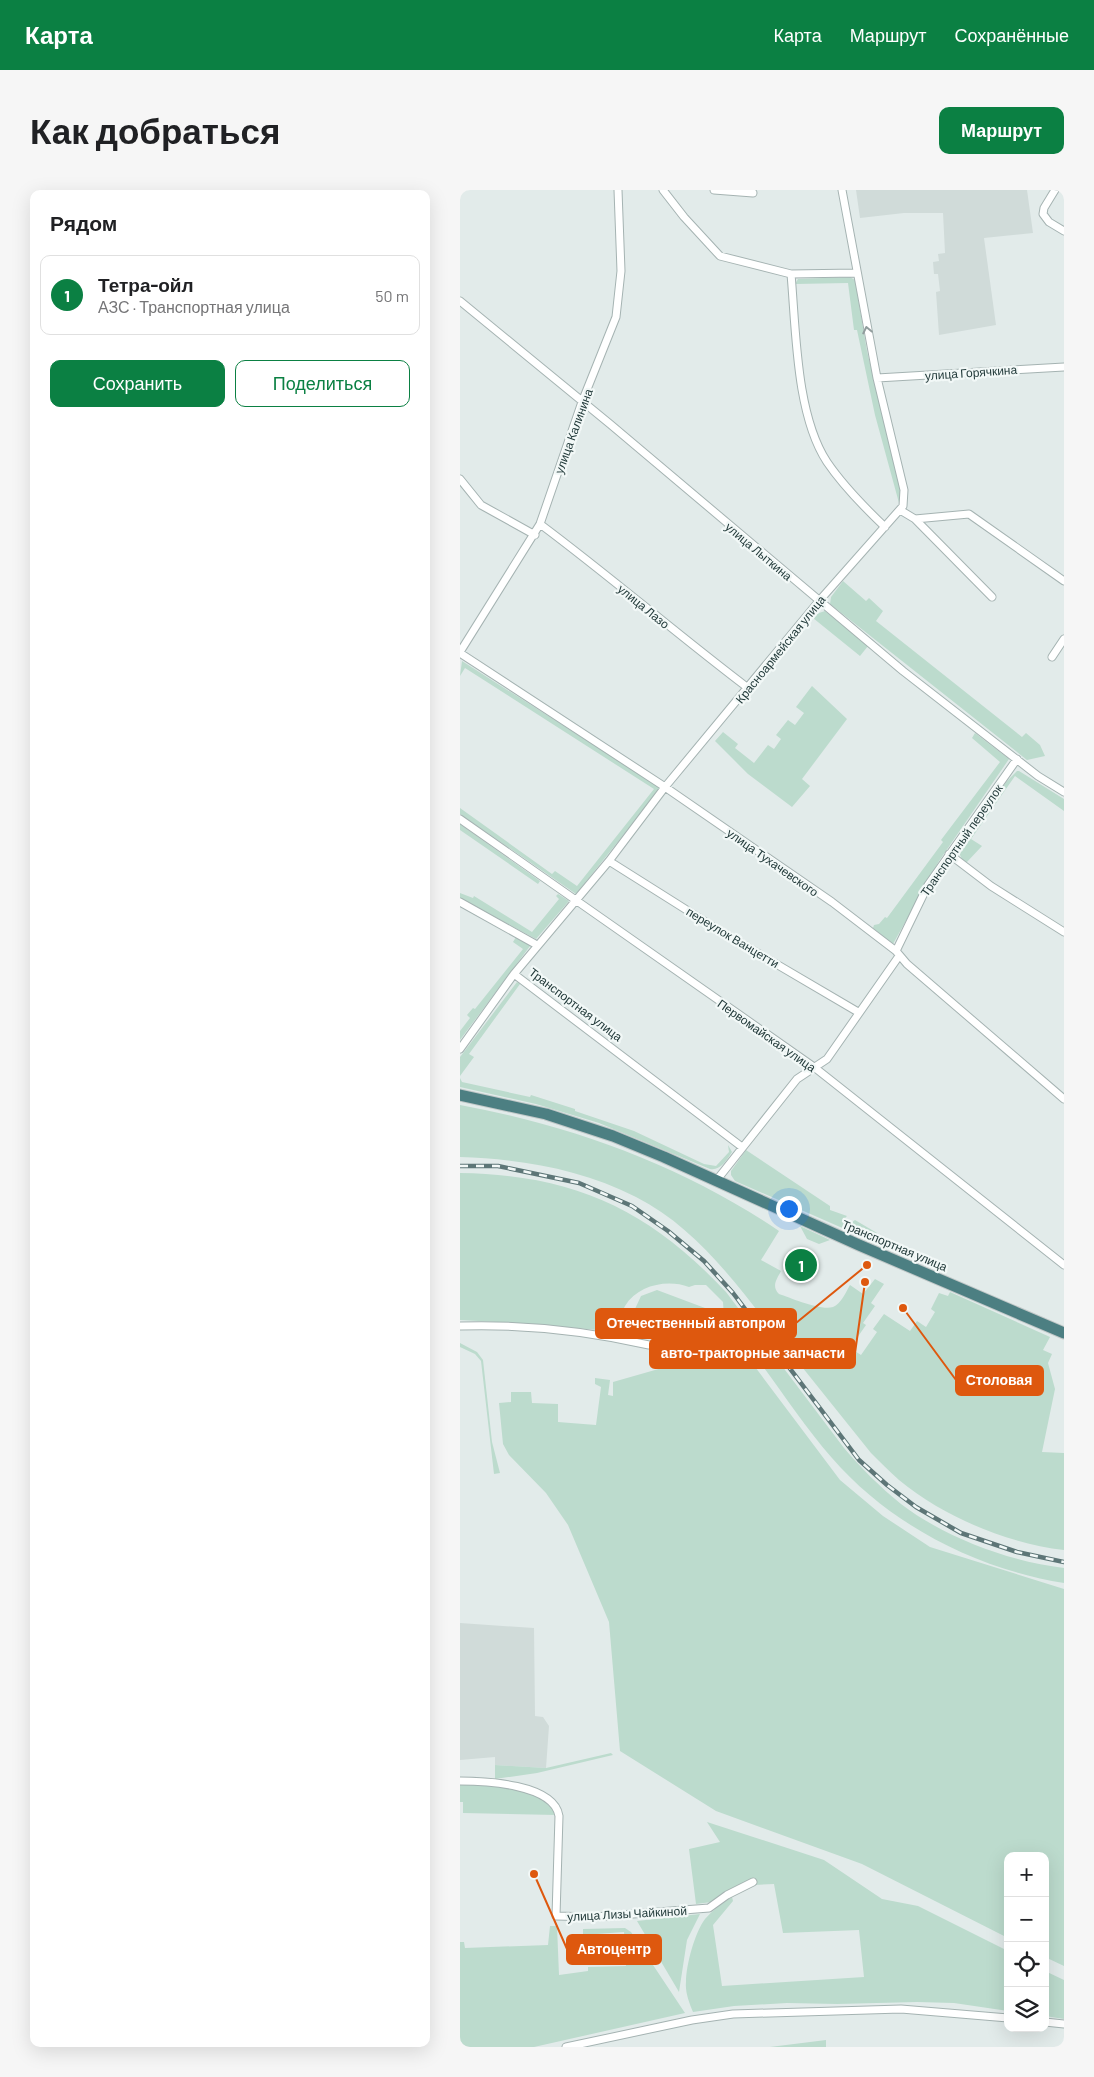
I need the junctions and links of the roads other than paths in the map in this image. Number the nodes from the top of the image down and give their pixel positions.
1 (618, 190) edge
2 (663, 190) edge
3 (714, 190) edge
4 (842, 190) edge
5 (1055, 190) edge
6 (753, 193) dead end
7 (1064, 231) edge
8 (856, 273) junction
9 (791, 274) junction
10 (460, 301) edge
11 (1064, 367) edge
12 (877, 378) junction
13 (582, 402) junction
14 (460, 479) edge
15 (900, 510) junction
16 (915, 519) junction
17 (540, 524) junction
18 (885, 527) junction
19 (535, 534) junction
20 (1064, 581) edge
21 (992, 597) dead end
22 (819, 601) junction
23 (1064, 639) edge
24 (460, 652) edge
25 (1052, 657) dead end
26 (748, 688) junction
27 (1017, 759) junction
28 (665, 787) junction
29 (1064, 792) edge
30 (460, 819) edge
31 (949, 854) junction
32 (609, 861) junction
33 (576, 900) junction
34 (460, 902) edge
35 (1062, 933) edge
36 (537, 945) junction
37 (897, 953) junction
38 (514, 974) junction
39 (858, 1012) junction
40 (460, 1049) edge
41 (814, 1067) junction
42 (460, 1095) edge
43 (1064, 1099) edge
44 (742, 1147) junction
45 (716, 1181) junction
46 (1064, 1265) edge
47 (460, 1326) edge
48 (1064, 1333) edge
49 (649, 1345) dead end
50 (460, 1781) edge
51 (753, 1882) dead end
52 (1004, 2018) edge
53 (1049, 2022) edge
54 (1064, 2024) edge
55 (566, 2047) edge

1 - 13 street, улица Калинина
2 - 9 street
3 - 6 street
4 - 8 street
5 - 7 street
8 - 9 street
12 -> 8 street
9 - 18 street
10 - 13 street, улица Лыткина
11 - 12 street, улица Горячкина
12 - 15 street
13 - 17 street, улица Калинина
13 - 22 street, улица Лыткина
14 - 19 street
15 - 16 street
15 - 18 street, Красноармейская улица
16 - 20 street
16 - 21 street
17 - 19 street, улица Калинина
17 - 26 street, улица Лазо
18 - 22 street, Красноармейская улица
19 - 24 street, улица Калинина
22 - 26 street, Красноармейская улица
22 - 27 street, улица Лыткина
23 - 25 street
24 - 28 street, улица Тухачевского
26 - 28 street, Красноармейская улица
27 - 29 street, улица Лыткина
27 - 31 street, Транспортный переулок
28 - 32 street, Красноармейская улица
28 - 37 street, улица Тухачевского
30 - 33 street, Первомайская улица
31 - 35 street
31 - 37 street, Транспортный переулок
32 - 33 street, Красноармейская улица
32 - 39 street, переулок Ванцетти
33 - 36 street, Красноармейская улица
33 - 41 street, Первомайская улица
34 - 36 street
36 - 38 street, Красноармейская улица
37 - 39 street, Транспортный переулок
37 - 43 street, улица Тухачевского
38 - 40 street, Красноармейская улица
38 - 44 street, Транспортная улица
39 - 41 street, Транспортный переулок
41 - 44 street, Транспортный переулок
41 - 46 street, Первомайская улица
42 - 45 highway, Транспортная улица
44 - 45 street, Транспортный переулок
45 - 48 highway, Транспортная улица
47 - 49 street
50 - 51 street, улица Лизы Чайкиной
52 - 55 street
53 - 54 street

